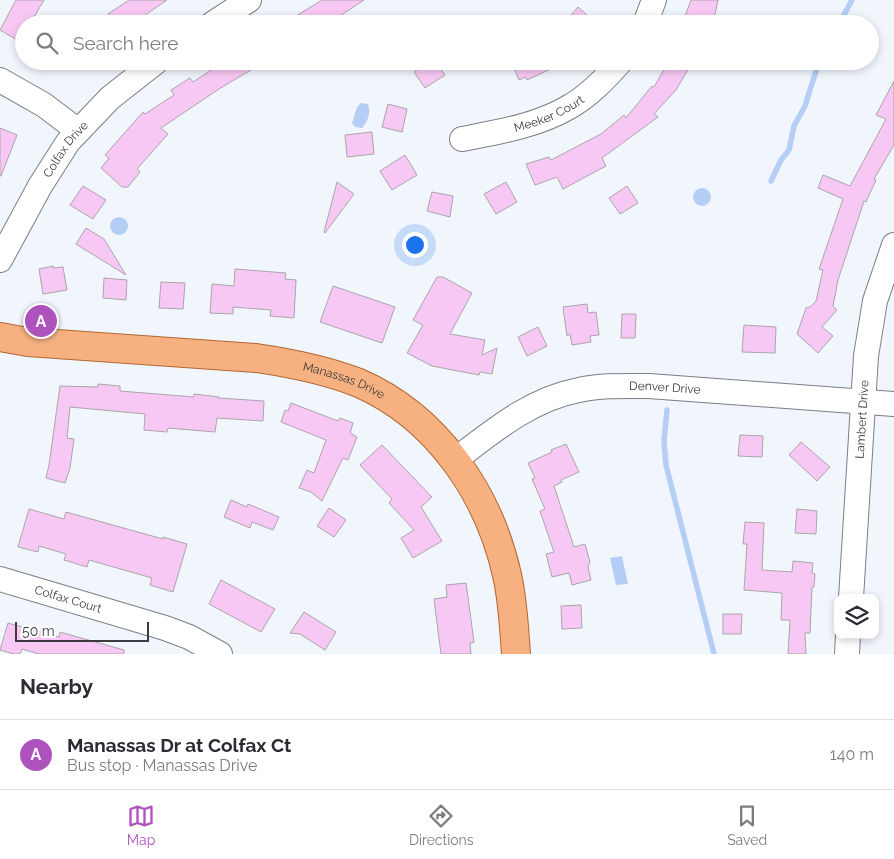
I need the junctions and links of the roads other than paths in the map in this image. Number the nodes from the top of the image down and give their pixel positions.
1 (249, 0) edge
2 (654, 0) edge
3 (226, 15) edge
4 (648, 15) edge
5 (146, 70) edge
6 (612, 70) edge
7 (0, 80) edge
8 (78, 130) junction
9 (462, 140) dead end
10 (894, 245) edge
11 (0, 260) edge
12 (0, 337) edge
13 (862, 401) junction
14 (894, 404) edge
15 (455, 460) junction
16 (0, 579) edge
17 (851, 594) edge
18 (848, 639) edge
19 (220, 654) edge
20 (516, 654) edge
21 (847, 654) edge

1 - 3 street
2 - 4 street
5 - 8 street, Colfax Drive
6 - 9 street, Meeker Court
7 - 8 street
8 - 11 street, Colfax Drive
10 - 13 street, Lambert Drive
12 - 15 main road, Manassas Drive
13 - 14 street, Denver Drive
13 - 15 street, Denver Drive
13 - 17 street, Lambert Drive
15 - 20 main road, Manassas Drive
16 - 19 street, Colfax Court
18 - 21 street

